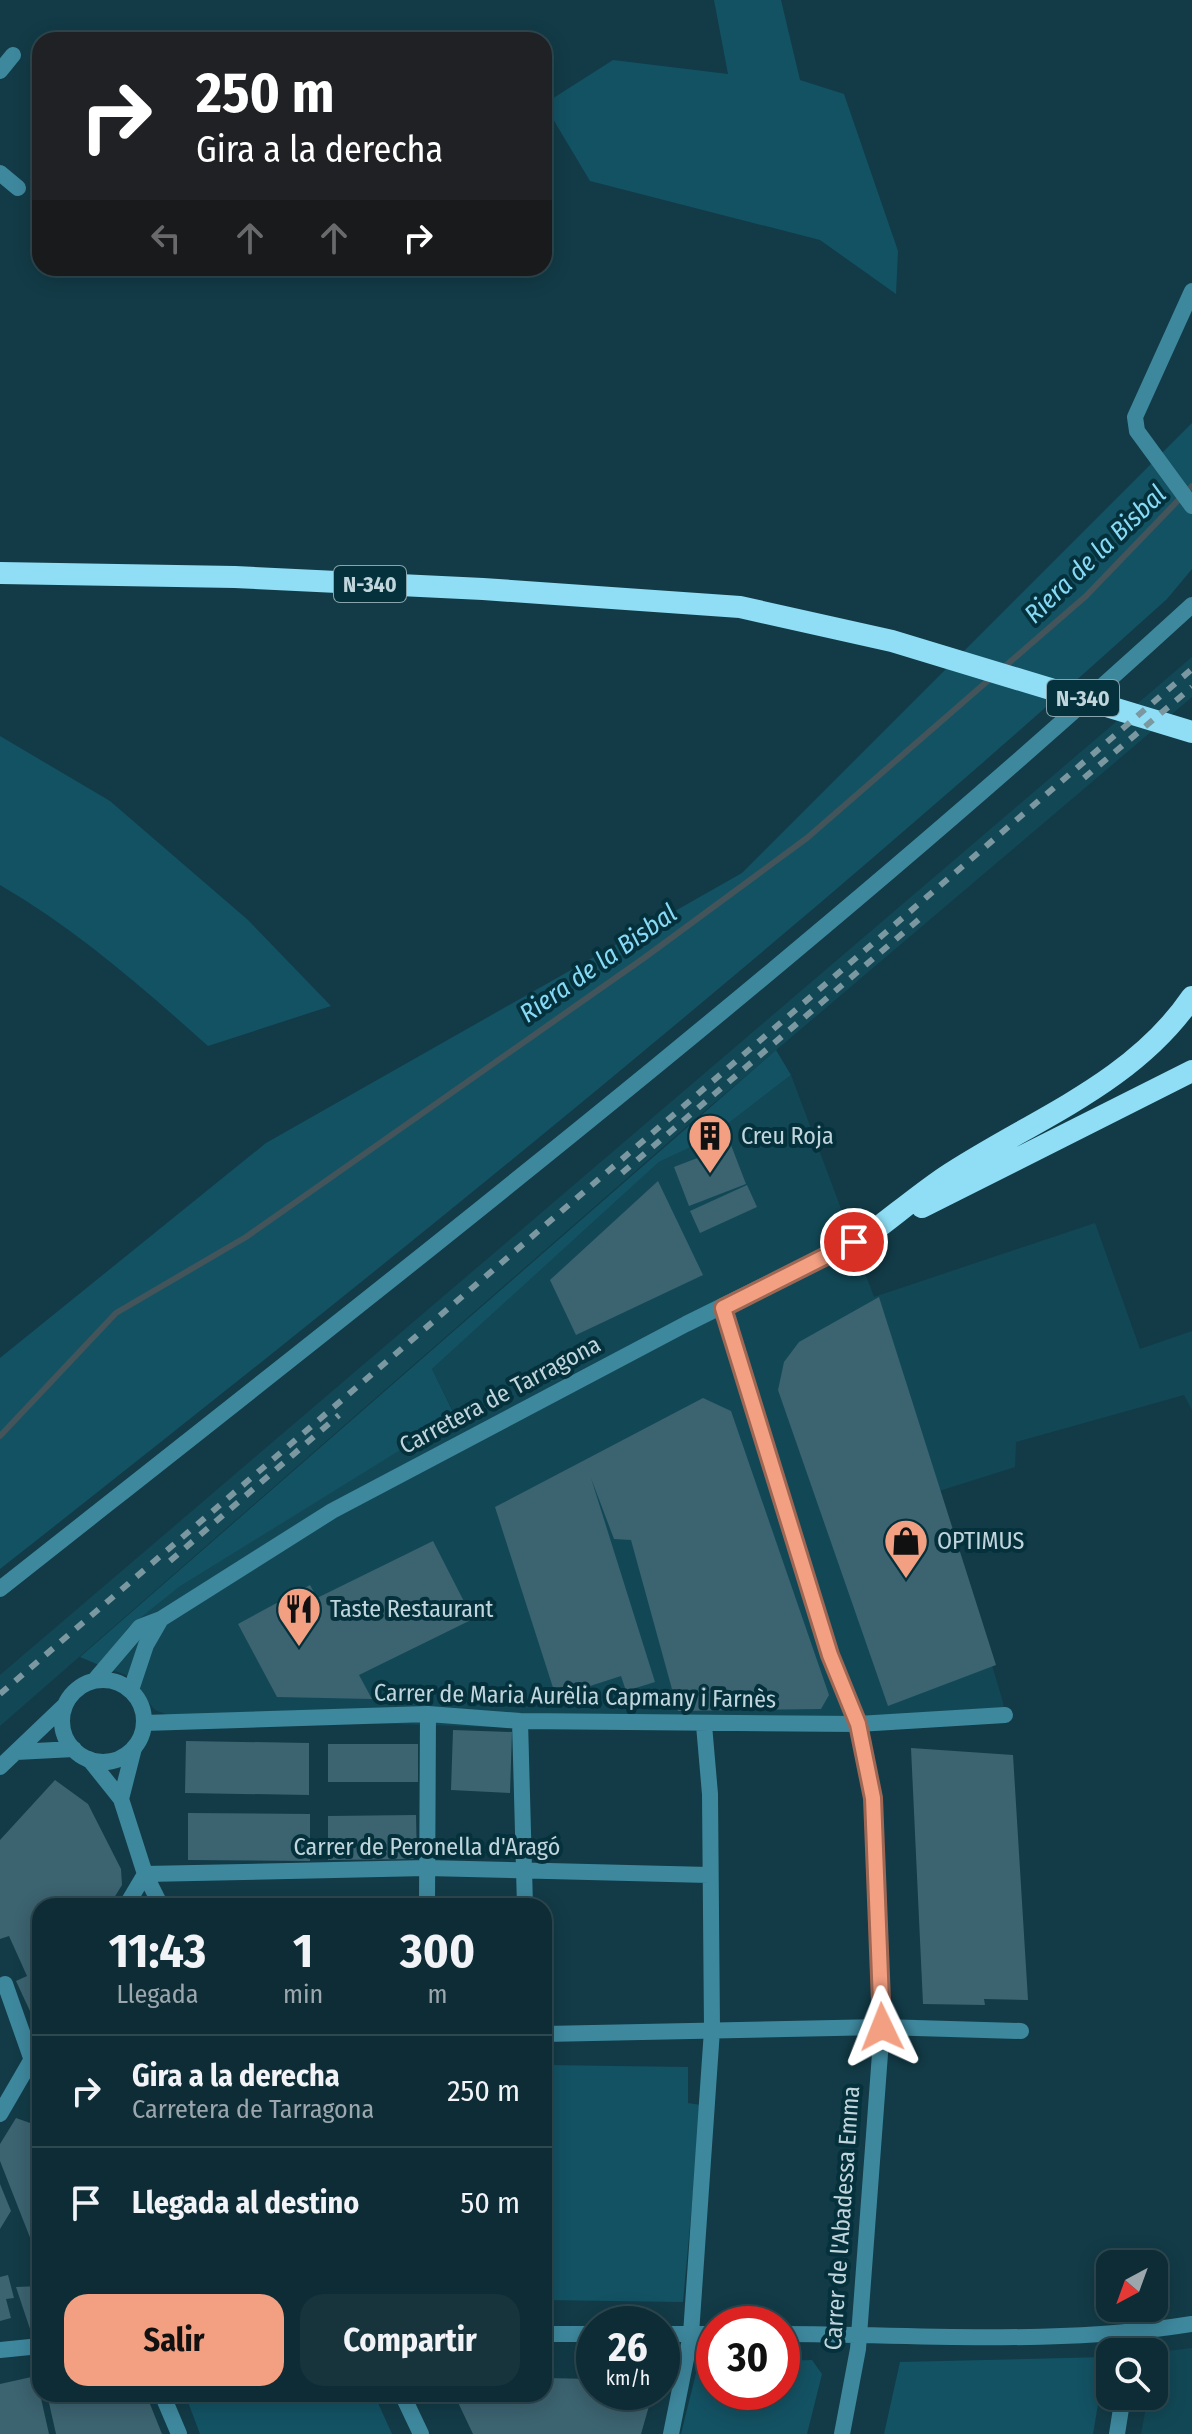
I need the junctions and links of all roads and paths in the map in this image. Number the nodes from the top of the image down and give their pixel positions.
1 (13, 55) dead end
2 (0, 71) edge
3 (0, 173) edge
4 (18, 188) dead end
5 (1192, 291) edge
6 (1192, 506) edge
7 (0, 573) edge
8 (1192, 605) edge
9 (1182, 730) edge
10 (1192, 997) edge
11 (1191, 1071) edge
12 (872, 1232) junction
13 (723, 1308) junction
14 (0, 1589) edge
15 (161, 1619) junction
16 (94, 1681) junction
17 (131, 1690) junction
18 (65, 1705) junction
19 (428, 1714) junction
20 (1005, 1715) dead end
21 (520, 1721) junction
22 (144, 1723) junction
23 (858, 1724) junction
24 (704, 1725) junction
25 (134, 1748) junction
26 (74, 1749) junction
27 (16, 1752) junction
28 (89, 1759) junction
29 (0, 1767) edge
30 (121, 1799) junction
31 (427, 1868) junction
32 (525, 1870) junction
33 (145, 1874) junction
34 (709, 1875) junction
35 (131, 1898) edge
36 (157, 1898) edge
37 (427, 1898) edge
38 (525, 1898) edge
39 (5, 1984) dead end
40 (882, 2027) junction
41 (712, 2030) junction
42 (1021, 2031) dead end
43 (552, 2034) edge
44 (32, 2043) edge
45 (32, 2059) edge
46 (0, 2114) edge
47 (1192, 2324) edge
48 (552, 2334) edge
49 (576, 2334) edge
50 (680, 2334) edge
51 (691, 2334) junction
52 (696, 2334) edge
53 (800, 2334) edge
54 (858, 2334) junction
55 (1127, 2334) junction
56 (1127, 2338) edge
57 (32, 2347) edge
58 (0, 2350) edge
59 (165, 2402) edge
60 (406, 2402) edge
61 (1121, 2410) edge
62 (179, 2434) edge
63 (421, 2434) edge
64 (671, 2434) edge
65 (842, 2434) edge
66 (1117, 2434) edge

1 - 2 street
3 - 4 street
5 - 6 street
7 - 9 highway, N-340
8 - 14 street
10 - 12 highway
11 - 12 highway
12 - 13 street, Carretera de Tarragona
13 - 15 street, Carretera de Tarragona
13 - 23 street, Carrer de l'Abadessa Emma
15 - 16 street, Carretera de Tarragona
15 - 17 street
16 - 17 street
16 - 18 street
17 - 22 street
18 - 26 street
18 - 27 street
19 - 21 street, Carrer de Maria Aurèlia Capmany i Farnès
19 - 22 street, Carrer de Maria Aurèlia Capmany i Farnès
19 - 31 street
20 - 23 street, Carrer de Maria Aurèlia Capmany i Farnès
21 - 24 street, Carrer de Maria Aurèlia Capmany i Farnès
21 - 32 street
22 - 25 street
23 - 24 street, Carrer de Maria Aurèlia Capmany i Farnès
23 - 40 street, Carrer de l'Abadessa Emma
24 - 34 street
25 - 28 street
25 - 30 street
26 - 27 street
26 - 28 street
27 - 29 street
28 - 30 street
30 - 33 street
31 - 32 street, Carrer de Peronella d'Aragó
31 - 33 street, Carrer de Peronella d'Aragó
31 - 37 street
32 - 34 street, Carrer de Peronella d'Aragó
32 - 38 street
33 - 35 street
33 - 36 street
34 - 41 street
39 - 44 street
40 - 41 street
40 - 42 street
40 - 54 street, Carrer de l'Abadessa Emma
41 - 43 street
41 - 51 street
45 - 46 street
47 - 55 street
48 - 49 street
50 - 51 street
51 - 52 street
51 - 64 street
53 - 54 street
54 - 55 street
54 - 65 street, Carrer de l'Abadessa Emma
55 - 56 street
57 - 58 street
59 - 62 street
60 - 63 street
61 - 66 street

